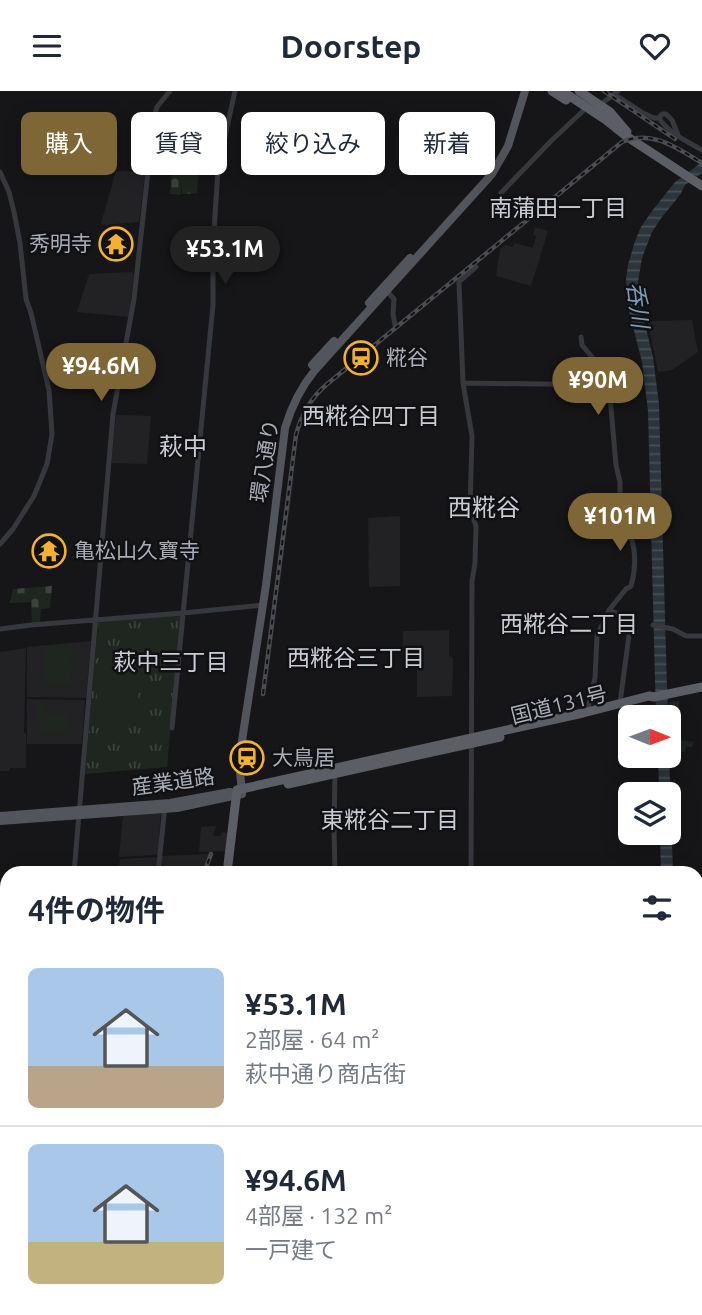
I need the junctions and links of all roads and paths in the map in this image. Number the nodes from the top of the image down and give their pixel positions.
1 (170, 91) edge
2 (235, 91) edge
3 (519, 91) edge
4 (525, 91) edge
5 (552, 91) edge
6 (562, 91) edge
7 (569, 91) edge
8 (579, 91) edge
9 (616, 93) edge
10 (600, 105) junction
11 (583, 111) junction
12 (627, 132) junction
13 (635, 142) junction
14 (702, 150) edge
15 (0, 172) edge
16 (694, 179) edge
17 (501, 193) dead end
18 (476, 267) dead end
19 (387, 291) junction
20 (395, 325) dead end
21 (581, 337) dead end
22 (463, 383) junction
23 (609, 385) junction
24 (0, 544) edge
25 (260, 605) junction
26 (609, 611) junction
27 (183, 613) junction
28 (96, 620) junction
29 (653, 625) dead end
30 (0, 629) edge
31 (702, 636) edge
32 (702, 687) edge
33 (655, 696) junction
34 (620, 703) junction
35 (587, 712) junction
36 (172, 729) dead end
37 (472, 740) junction
38 (335, 774) junction
39 (239, 792) junction
40 (164, 806) junction
41 (80, 812) junction
42 (2, 820) edge
43 (75, 866) edge
44 (159, 866) edge
45 (228, 866) edge
46 (234, 866) edge
47 (335, 866) edge
48 (471, 866) edge

1 - 28 street
2 - 27 street
3 - 25 main road, 環八通り
4 - 19 main road, 環八通り
5 - 11 highway
6 - 13 highway
7 - 12 highway
8 - 10 highway
9 - 10 street
9 - 14 street
10 - 12 highway
11 - 13 highway
11 - 17 street
12 - 16 highway
13 - 16 highway
15 - 24 street
18 - 22 street
19 - 20 street
19 - 25 main road, 環八通り
21 - 23 street
22 - 23 street
22 - 37 street
23 - 26 street
25 - 27 street
25 - 39 main road, 環八通り
26 - 34 street
26 - 35 street
27 - 28 street
27 - 36 street
28 - 30 street
28 - 41 street
29 - 31 street
32 - 33 highway, 国道131号
33 - 34 highway, 国道131号
33 - 37 highway, 国道131号
34 - 35 highway, 国道131号
35 - 37 highway, 国道131号
37 - 38 highway, 産業道路
37 - 39 highway, 産業道路
37 - 48 street
38 - 39 highway, 産業道路
38 - 47 street
39 - 40 main road, 産業道路
39 - 45 highway, 環八通り
39 - 46 highway, 環八通り
40 - 41 main road, 産業道路
40 - 44 street
41 - 42 main road, 産業道路
41 - 43 street

